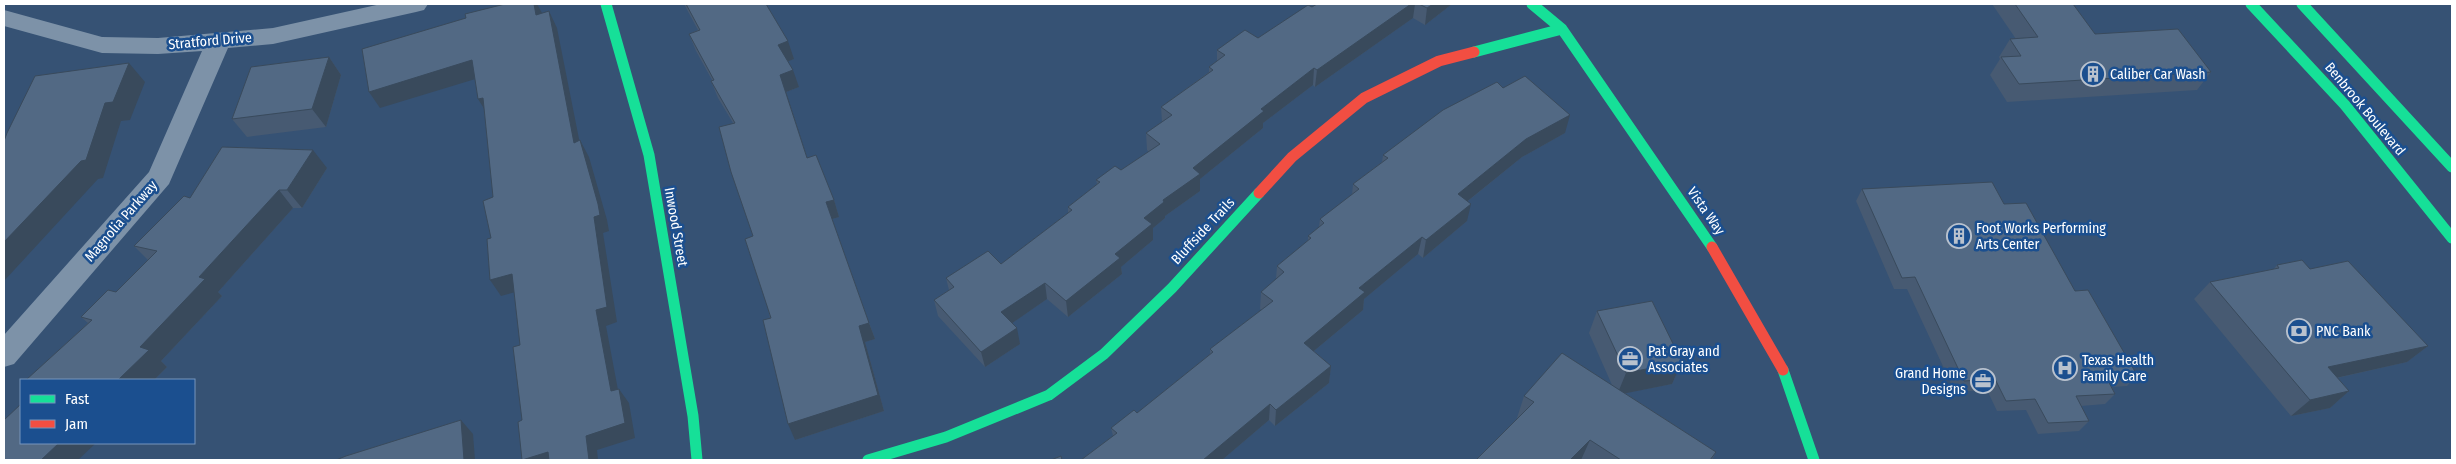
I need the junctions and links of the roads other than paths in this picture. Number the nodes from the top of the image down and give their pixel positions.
1 (416, 4) edge
2 (606, 4) edge
3 (1532, 4) edge
4 (2250, 4) edge
5 (2302, 4) edge
6 (4, 18) edge
7 (1562, 29) junction
8 (220, 40) junction
9 (2452, 167) edge
10 (2452, 238) edge
11 (4, 355) edge
12 (696, 460) edge
13 (868, 460) edge
14 (1814, 460) edge

1 - 8 street, Stratford Drive
2 - 12 main road, Inwood Street
3 - 7 main road, Vista Way
4 - 10 main road, Benbrook Boulevard
5 - 9 main road, Benbrook Boulevard
6 - 8 street, Stratford Drive
7 - 13 main road, Bluffside Trails
7 - 14 main road, Vista Way
8 - 11 street, Magnolia Parkway

